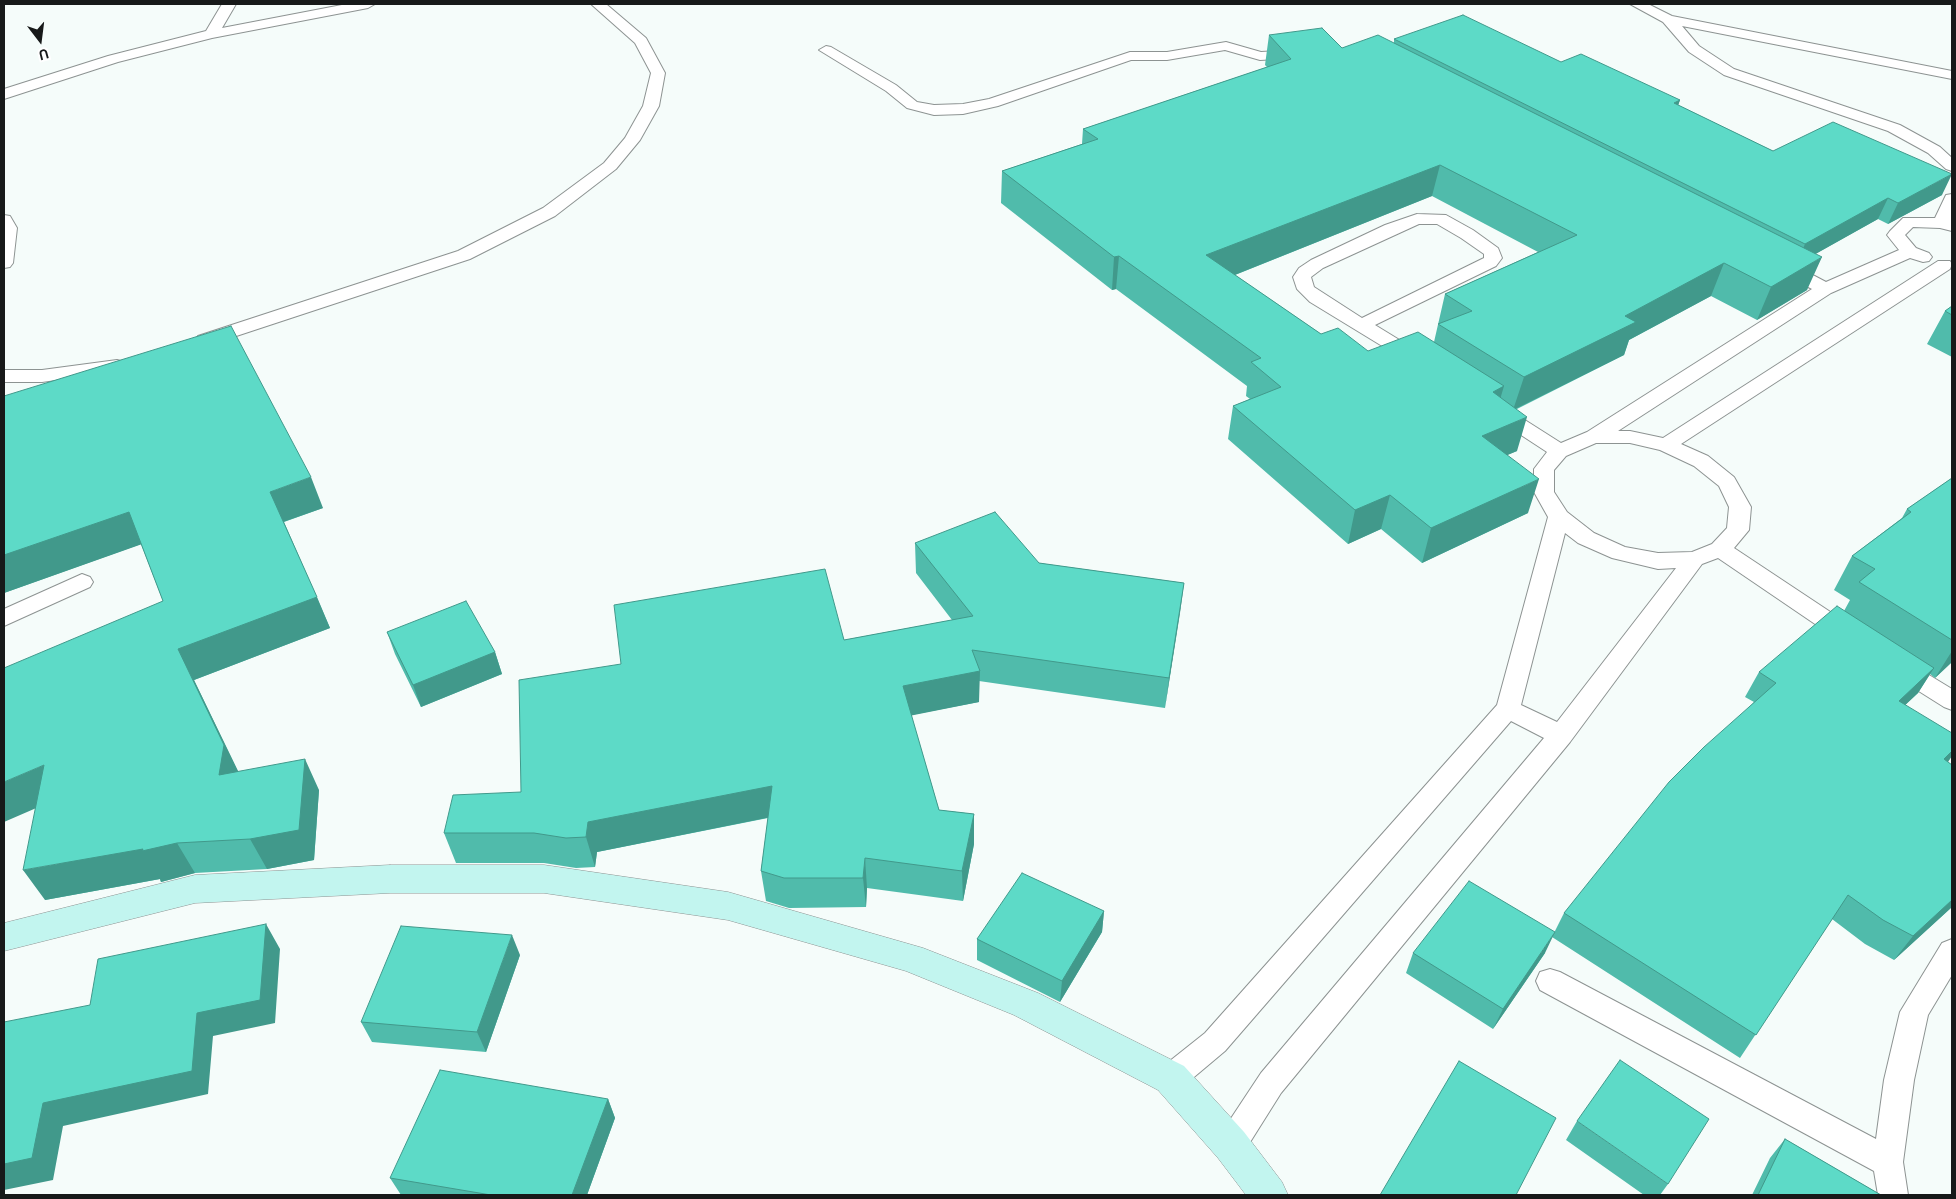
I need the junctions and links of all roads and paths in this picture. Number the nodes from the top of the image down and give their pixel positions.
1 (229, 4) edge
2 (368, 4) edge
3 (598, 4) edge
4 (1637, 4) edge
5 (1668, 19) junction
6 (211, 34) junction
7 (826, 50) dead end
8 (1313, 52) edge
9 (1952, 76) edge
10 (4, 94) edge
11 (1952, 166) edge
12 (1952, 199) edge
13 (4, 220) edge
14 (1947, 224) edge
15 (1910, 252) junction
16 (1772, 261) edge
17 (4, 263) edge
18 (1948, 265) edge
19 (1825, 289) junction
20 (1363, 324) junction
21 (192, 344) edge
22 (137, 362) edge
23 (1428, 366) edge
24 (4, 376) edge
25 (1486, 403) edge
26 (1594, 438) junction
27 (1666, 445) junction
28 (1559, 450) junction
29 (1559, 517) junction
30 (1720, 549) junction
31 (1694, 558) junction
32 (82, 582) dead end
33 (4, 618) edge
34 (1952, 701) edge
35 (1508, 709) junction
36 (1561, 735) junction
37 (4, 937) edge
38 (1952, 951) edge
39 (1550, 981) dead end
40 (1171, 1078) junction
41 (1231, 1145) junction
42 (1888, 1162) junction
43 (1269, 1195) edge
44 (1893, 1195) edge

1 - 6 lane
2 - 6 lane
3 - 21 lane
4 - 5 lane
5 - 9 lane
5 - 11 lane
6 - 10 lane
7 - 8 lane
12 - 14 lane
13 - 17 lane
14 - 15 lane
15 - 18 lane
15 - 19 lane
16 - 19 lane
18 - 27 lane
19 - 26 lane
20 - 20 lane
20 - 23 lane
22 - 24 lane
25 - 28 lane
26 - 27 lane
26 - 28 lane
27 - 30 lane
28 - 29 lane
29 - 31 lane
29 - 35 lane
30 - 31 lane
30 - 34 lane
31 - 36 lane
32 - 33 lane
35 - 36 lane
35 - 40 lane
36 - 41 lane
37 - 40 street
38 - 42 lane
39 - 42 lane
40 - 41 street
41 - 43 street
42 - 44 lane

